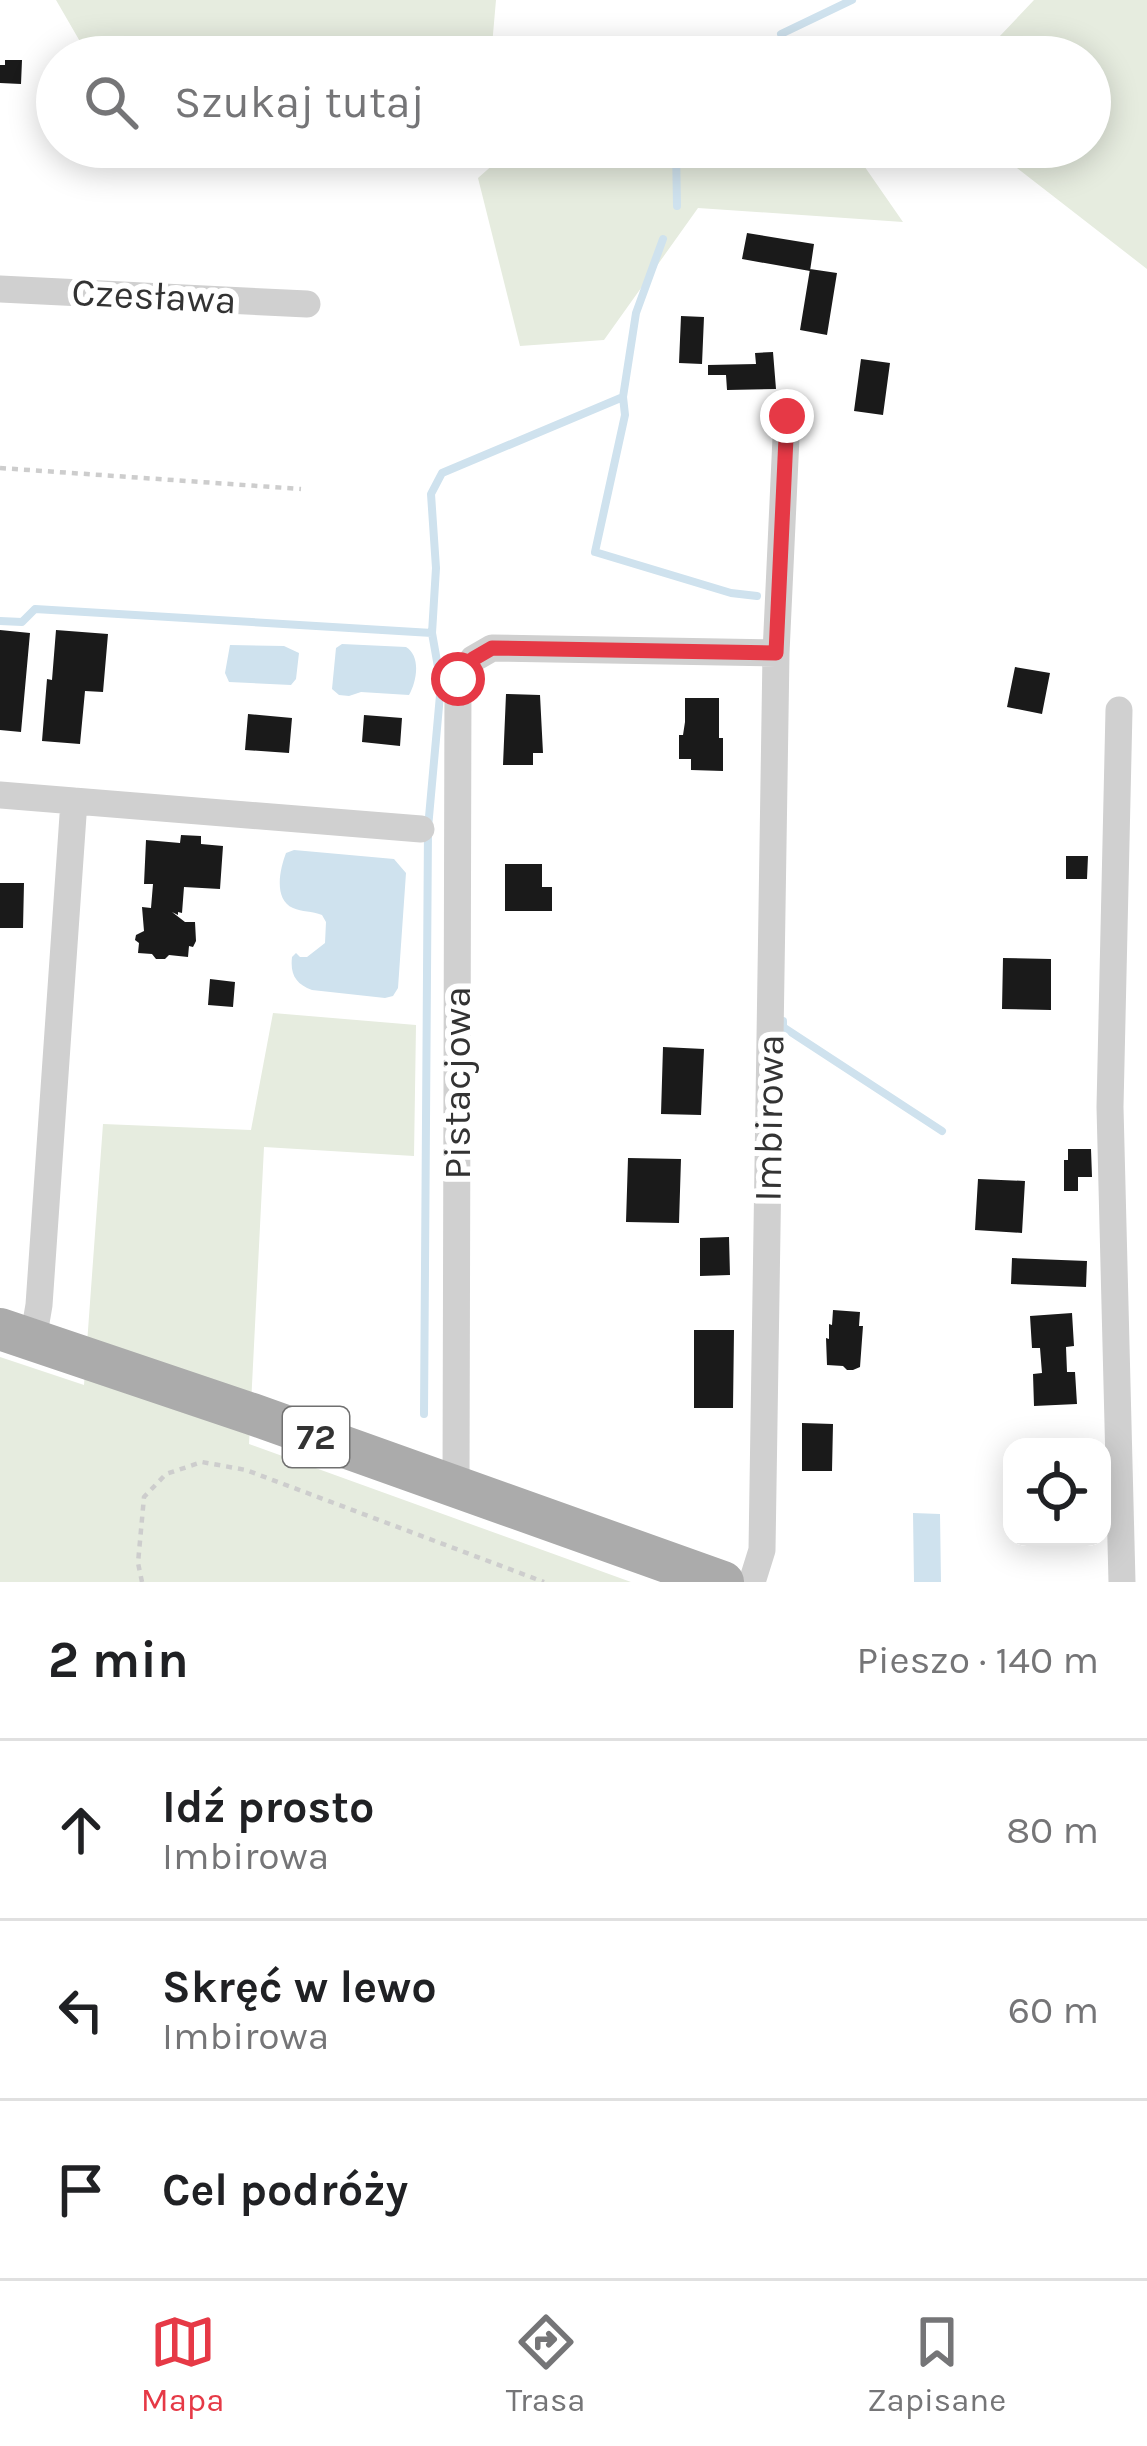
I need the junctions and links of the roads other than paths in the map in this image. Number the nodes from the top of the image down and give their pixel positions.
1 (0, 289) edge
2 (308, 304) dead end
3 (787, 416) dead end
4 (776, 653) junction
5 (1119, 710) dead end
6 (0, 795) edge
7 (74, 801) junction
8 (421, 829) dead end
9 (17, 1334) edge
10 (456, 1488) junction
11 (723, 1582) edge
12 (752, 1582) edge
13 (1122, 1582) edge

1 - 2 street, Czesława
3 - 4 street, Imbirowa
4 - 10 street, Pistacjowa
4 - 12 street, Imbirowa
5 - 13 street
6 - 7 street
7 - 8 street
7 - 9 street
9 - 10 main road, 72
10 - 11 main road, 72

